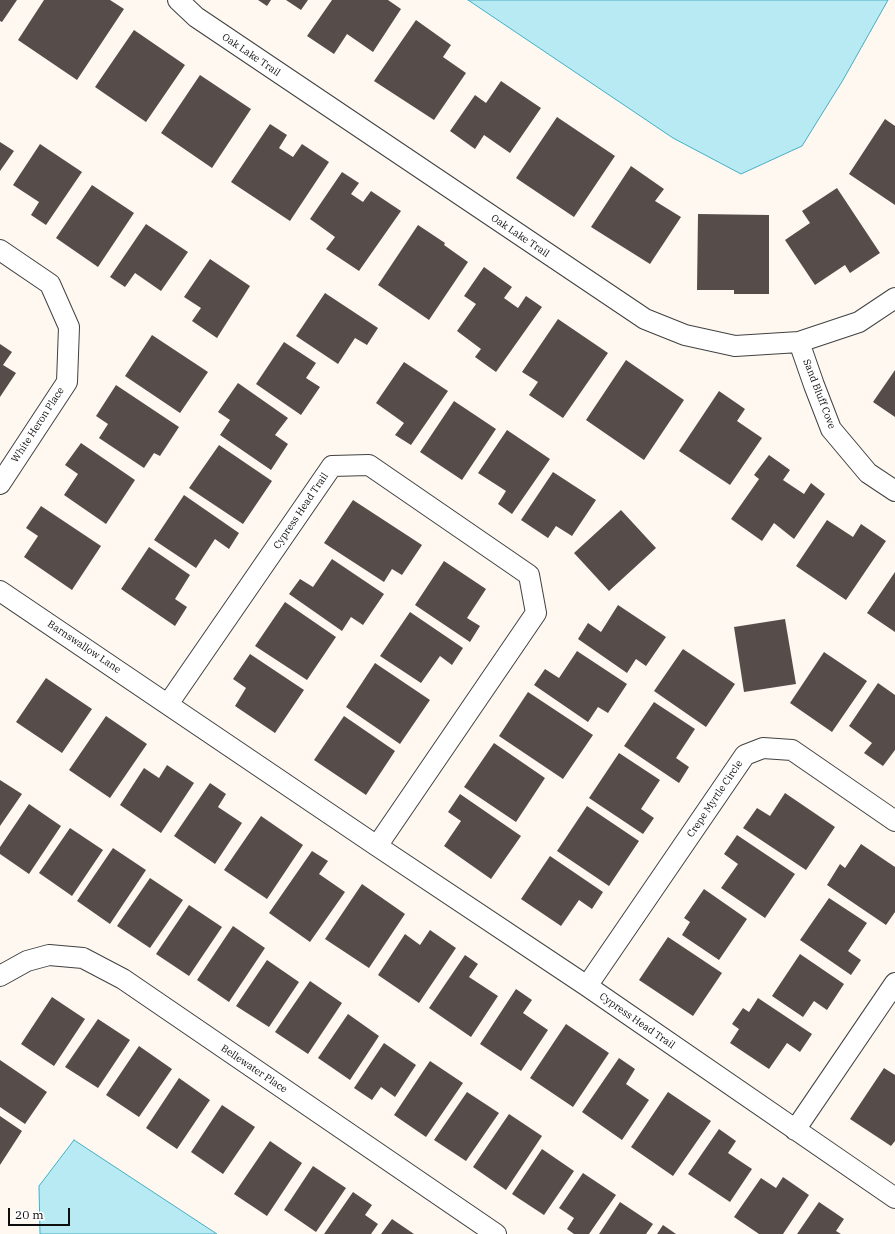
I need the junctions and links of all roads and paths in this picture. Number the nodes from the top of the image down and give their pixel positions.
1 (178, 0) edge
2 (0, 250) edge
3 (895, 298) edge
4 (799, 342) junction
5 (0, 484) edge
6 (895, 491) edge
7 (0, 590) edge
8 (168, 704) junction
9 (895, 821) edge
10 (377, 846) junction
11 (0, 976) edge
12 (895, 983) edge
13 (587, 986) junction
14 (795, 1130) junction
15 (895, 1198) edge
16 (496, 1234) edge

1 - 4 street, Oak Lake Trail
2 - 5 street, White Heron Place
3 - 4 street, Oak Lake Trail
4 - 6 street, Sand Bluff Cove
7 - 8 street, Barnswallow Lane
8 - 10 street, Cypress Head Trail
8 - 10 street, Cypress Head Trail
9 - 13 street, Crepe Myrtle Circle
10 - 13 street, Cypress Head Trail
11 - 16 street, Bellewater Place
12 - 14 street
13 - 14 street, Cypress Head Trail
14 - 15 street, Cypress Head Trail

